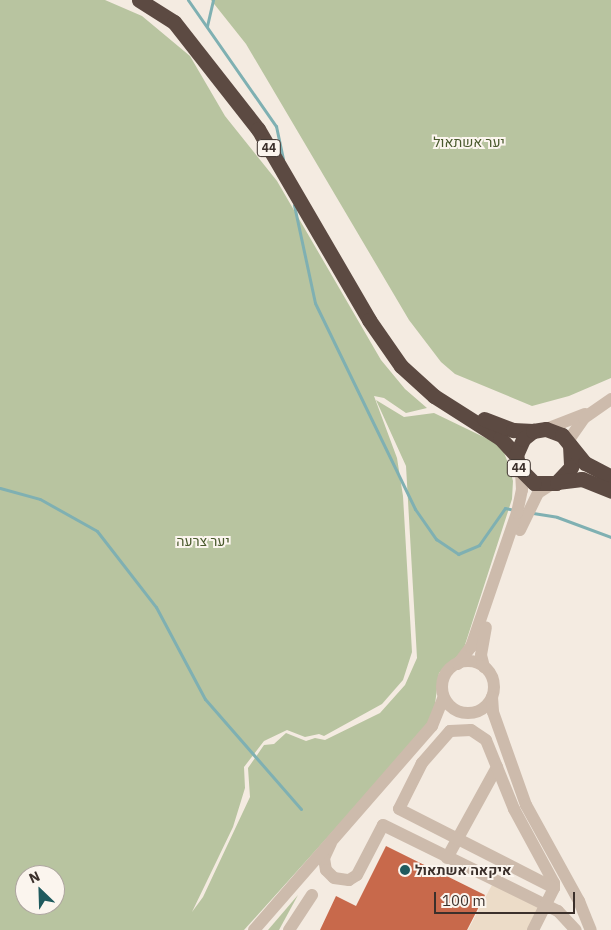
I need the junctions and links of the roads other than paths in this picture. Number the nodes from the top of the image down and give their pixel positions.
1 (139, 0) edge
2 (369, 320) junction
3 (611, 399) edge
4 (596, 408) junction
5 (540, 430) junction
6 (569, 443) junction
7 (516, 455) junction
8 (521, 472) junction
9 (611, 477) edge
10 (554, 483) junction
11 (611, 491) edge
12 (523, 510) junction
13 (458, 664) junction
14 (484, 667) junction
15 (492, 696) junction
16 (444, 697) junction
17 (467, 713) junction
18 (432, 726) junction
19 (501, 734) junction
20 (497, 767) junction
21 (458, 839) junction
22 (331, 842) junction
23 (448, 858) junction
24 (554, 888) junction
25 (312, 895) dead end
26 (545, 906) junction
27 (254, 930) edge
28 (289, 930) edge
29 (533, 930) edge
30 (576, 930) edge
31 (591, 930) edge

1 - 2 highway, 44
2 - 5 highway, 44
2 - 7 highway, 44
3 - 4 street
4 - 5 street
4 - 6 street
5 - 6 highway, 44
5 - 7 highway, 44
6 - 9 highway, 44
6 - 10 highway
7 - 8 highway, 44
8 - 10 highway, 44
8 - 12 street
10 - 11 highway, 44
10 - 12 street
12 - 13 street
12 - 14 street
13 - 14 street
13 - 16 street
14 - 15 street
15 - 17 street
15 - 19 street
16 - 17 street
16 - 18 street
17 - 18 street
17 - 19 street
18 - 22 street
19 - 31 street
20 - 21 street
20 - 21 street
20 - 24 street
21 - 23 street
21 - 24 street
22 - 23 street
22 - 27 street
23 - 26 street
24 - 26 street
25 - 28 street
26 - 29 street
26 - 30 street

